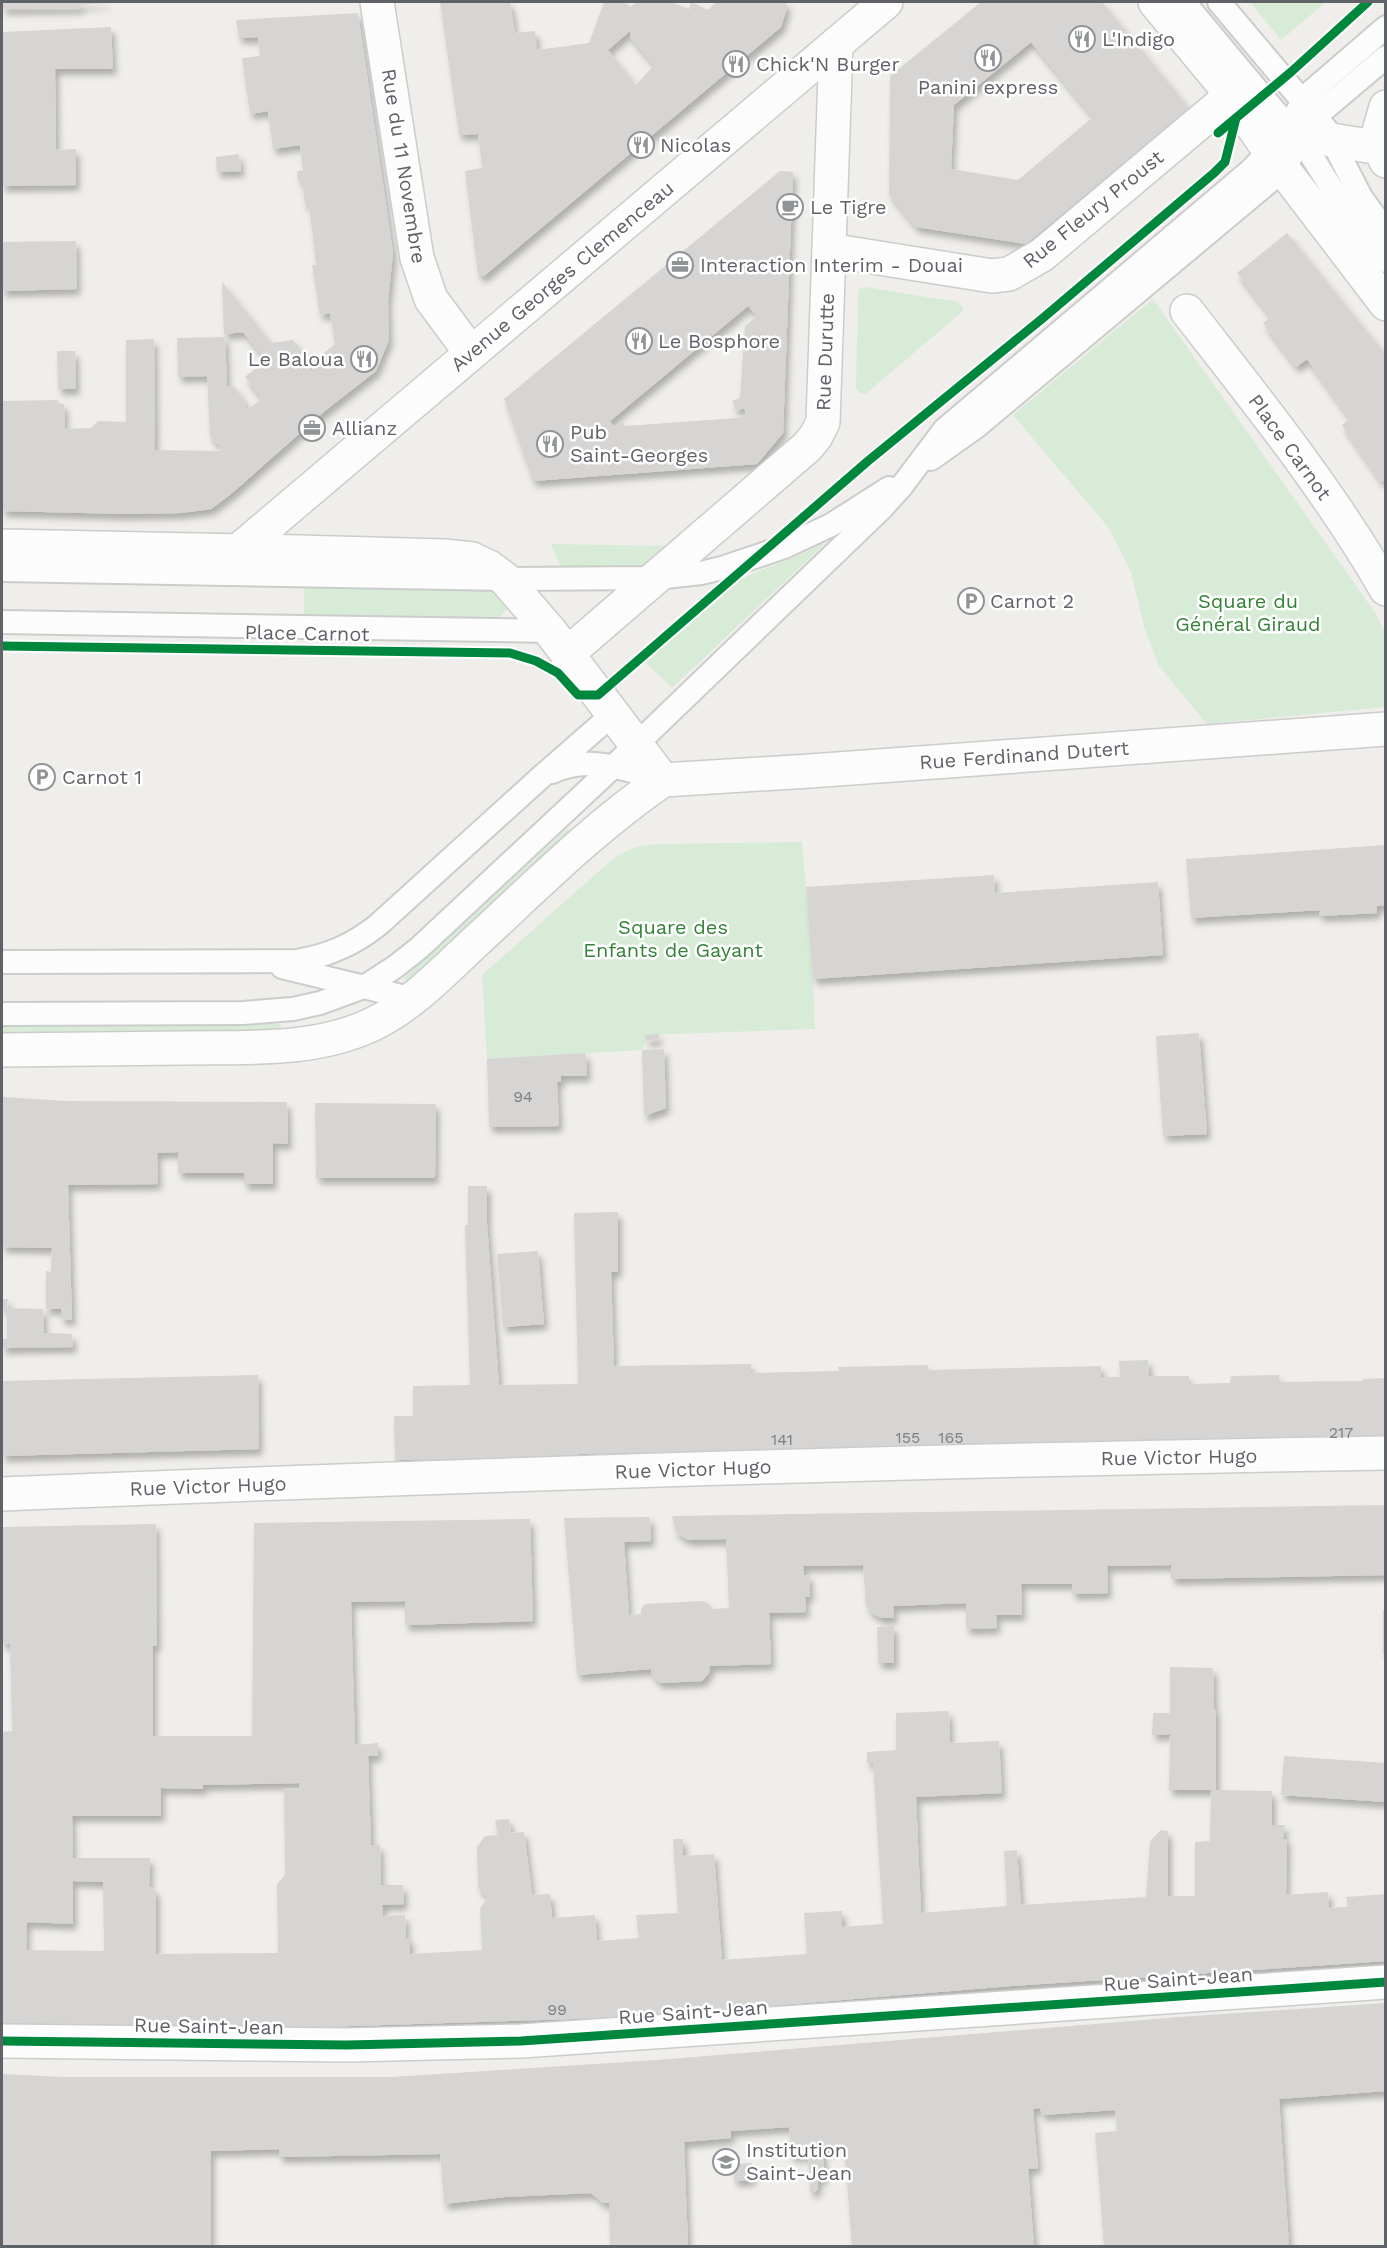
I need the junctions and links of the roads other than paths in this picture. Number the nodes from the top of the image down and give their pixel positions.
1 (377, 2) edge
2 (886, 2) edge
3 (1155, 2) edge
4 (1184, 2) edge
5 (1219, 2) edge
6 (843, 26) edge
7 (1386, 27) edge
8 (1386, 57) edge
9 (1232, 94) junction
10 (1386, 107) edge
11 (1293, 134) junction
12 (1383, 154) edge
13 (1386, 232) edge
14 (829, 250) junction
15 (1386, 261) edge
16 (1386, 304) edge
17 (1187, 311) dead end
18 (471, 353) junction
19 (912, 472) junction
20 (2, 546) edge
21 (239, 550) junction
22 (2, 570) edge
23 (656, 578) junction
24 (505, 579) junction
25 (1386, 589) edge
26 (2, 622) edge
27 (558, 643) junction
28 (613, 714) junction
29 (1386, 729) edge
30 (625, 756) junction
31 (540, 777) junction
32 (663, 780) junction
33 (257, 961) junction
34 (2, 962) edge
35 (364, 987) junction
36 (414, 999) junction
37 (2, 1014) edge
38 (2, 1050) edge
39 (1386, 1454) edge
40 (2, 1494) edge
41 (1386, 1982) edge
42 (2, 2042) edge

1 - 18 street, Rue du 11 Novembre
2 - 6 street, Avenue Georges Clemenceau
3 - 9 street
4 - 11 lane
5 - 11 lane
6 - 14 street, Rue Durutte
6 - 18 street, Avenue Georges Clemenceau
7 - 11 lane
8 - 11 lane
9 - 11 street
9 - 14 street, Rue Fleury Proust
10 - 12 street
11 - 12 street
11 - 13 lane
11 - 15 lane
11 - 16 street
11 - 19 lane
14 - 23 street, Rue Durutte
17 - 25 street, Place Carnot
18 - 21 street, Avenue Georges Clemenceau
19 - 23 lane
19 - 30 lane
20 - 21 street
21 - 24 street
22 - 24 lane
23 - 24 lane
23 - 27 street, Rue Durutte
24 - 27 street
26 - 27 lane, Place Carnot
27 - 28 street
28 - 30 street
28 - 31 lane
29 - 32 street, Rue Ferdinand Dutert
30 - 31 lane
30 - 32 street
30 - 35 lane
31 - 33 lane
32 - 36 street
33 - 34 lane
33 - 35 lane
35 - 36 lane
35 - 37 lane
36 - 38 street
39 - 40 street, Rue Victor Hugo
41 - 42 street, Rue Saint-Jean

